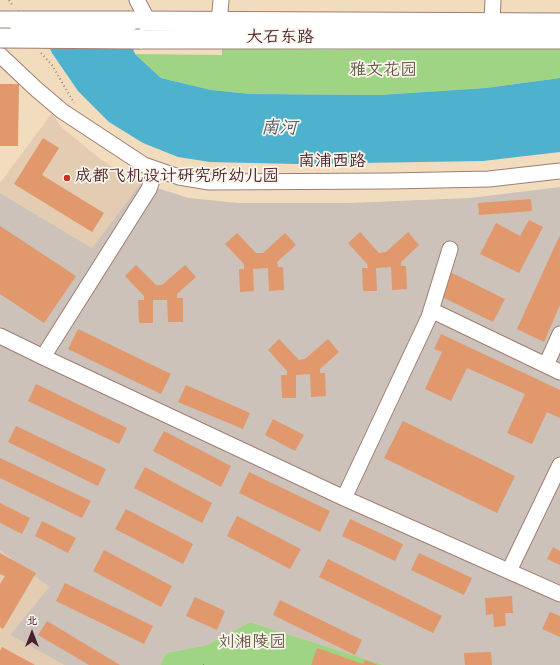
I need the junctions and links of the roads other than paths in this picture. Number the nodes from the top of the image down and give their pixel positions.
1 (138, 0) edge
2 (221, 0) edge
3 (493, 0) edge
4 (13, 21) edge
5 (139, 21) junction
6 (219, 22) junction
7 (492, 22) junction
8 (560, 23) edge
9 (0, 38) edge
10 (560, 39) edge
11 (0, 55) edge
12 (156, 169) junction
13 (560, 171) edge
14 (450, 249) dead end
15 (431, 310) junction
16 (560, 334) edge
17 (0, 336) edge
18 (43, 357) junction
19 (546, 365) junction
20 (560, 372) edge
21 (560, 466) edge
22 (344, 498) junction
23 (509, 571) junction
24 (560, 594) edge

1 - 5 street
2 - 6 street
3 - 7 street
4 - 5 main road, 大石东路, bridge
5 - 6 main road, 大石东路
6 - 7 main road, 大石东路
7 - 8 main road, 大石东路
9 - 10 main road, 大石东路, bridge
11 - 12 street, 南浦西路
12 - 13 street, 南浦西路
12 - 18 street
14 - 15 street
15 - 19 street
15 - 22 street
16 - 19 street
17 - 18 street
18 - 22 street
19 - 20 street
21 - 23 street
22 - 23 street
23 - 24 street

